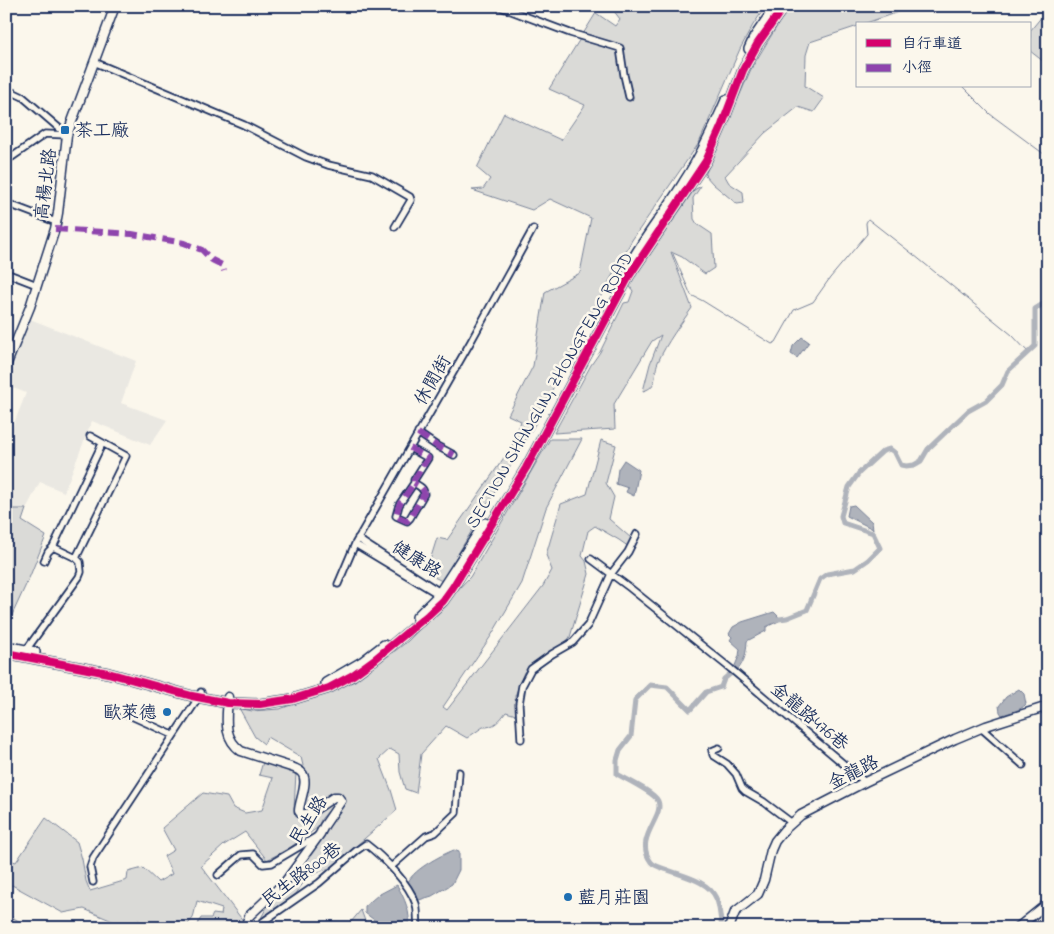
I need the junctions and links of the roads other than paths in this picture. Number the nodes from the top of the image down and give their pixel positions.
1 (115, 6) edge
2 (498, 6) edge
3 (776, 6) edge
4 (784, 6) edge
5 (94, 62) junction
6 (6, 90) edge
7 (629, 97) dead end
8 (66, 135) junction
9 (6, 149) edge
10 (6, 203) edge
11 (56, 222) junction
12 (395, 227) dead end
13 (533, 229) dead end
14 (6, 273) edge
15 (37, 285) junction
16 (6, 366) edge
17 (418, 433) junction
18 (90, 436) dead end
19 (102, 444) junction
20 (410, 448) junction
21 (454, 455) dead end
22 (414, 483) junction
23 (637, 534) dead end
24 (358, 538) junction
25 (355, 544) junction
26 (53, 546) junction
27 (591, 559) dead end
28 (78, 560) junction
29 (44, 561) dead end
30 (611, 574) junction
31 (338, 584) dead end
32 (442, 594) junction
33 (6, 646) edge
34 (6, 653) edge
35 (26, 654) junction
36 (200, 694) junction
37 (228, 700) junction
38 (1048, 706) edge
39 (118, 710) dead end
40 (981, 728) junction
41 (173, 735) junction
42 (521, 739) dead end
43 (718, 748) dead end
44 (1023, 765) dead end
45 (459, 772) dead end
46 (865, 782) junction
47 (792, 822) junction
48 (320, 834) junction
49 (391, 867) junction
50 (218, 876) dead end
51 (93, 882) dead end
52 (1048, 903) edge
53 (245, 928) edge
54 (254, 928) edge
55 (418, 928) edge
56 (729, 928) edge
57 (1017, 928) edge

1 - 5 street, 高楊北路
2 - 7 street
3 - 32 main road, SECTION SHANGLIN, ZHONGFENG ROAD
4 - 32 main road, SECTION SHANGLIN, ZHONGFENG ROAD
5 - 8 street, 高楊北路
5 - 12 street
6 - 8 street
8 - 9 street
8 - 11 street, 高楊北路
10 - 11 street
11 - 15 street, 高楊北路
13 - 17 street, 休閒街
14 - 15 street
15 - 16 street, 高楊北路
17 - 20 street, 休閒街
17 - 21 street
18 - 19 street
19 - 26 street
19 - 28 street
20 - 22 street
20 - 24 street, 休閒街
22 - 22 street
23 - 30 street
24 - 25 street, 休閒街
24 - 32 street, 健康路
25 - 31 street, 休閒街
25 - 32 street, 健康路
26 - 28 street
26 - 29 street
27 - 30 street, 金龍路476巷
28 - 35 street
30 - 42 street
30 - 46 street, 金龍路476巷
32 - 37 main road, SECTION SHANGLIN, ZHONGFENG ROAD
33 - 35 main road
34 - 35 main road
35 - 36 main road, SECTION SHANGLIN, ZHONGFENG ROAD
36 - 37 main road, SECTION SHANGLIN, ZHONGFENG ROAD
36 - 41 street
37 - 48 street, 民生路
38 - 40 street, 金龍路
39 - 41 street
40 - 44 street
40 - 46 street, 金龍路
41 - 51 street
43 - 47 street
45 - 49 street
46 - 47 street, 金龍路
47 - 56 street, 金龍路
48 - 50 street
48 - 53 street, 民生路
49 - 54 street, 民生路800巷
49 - 55 street
52 - 57 street

